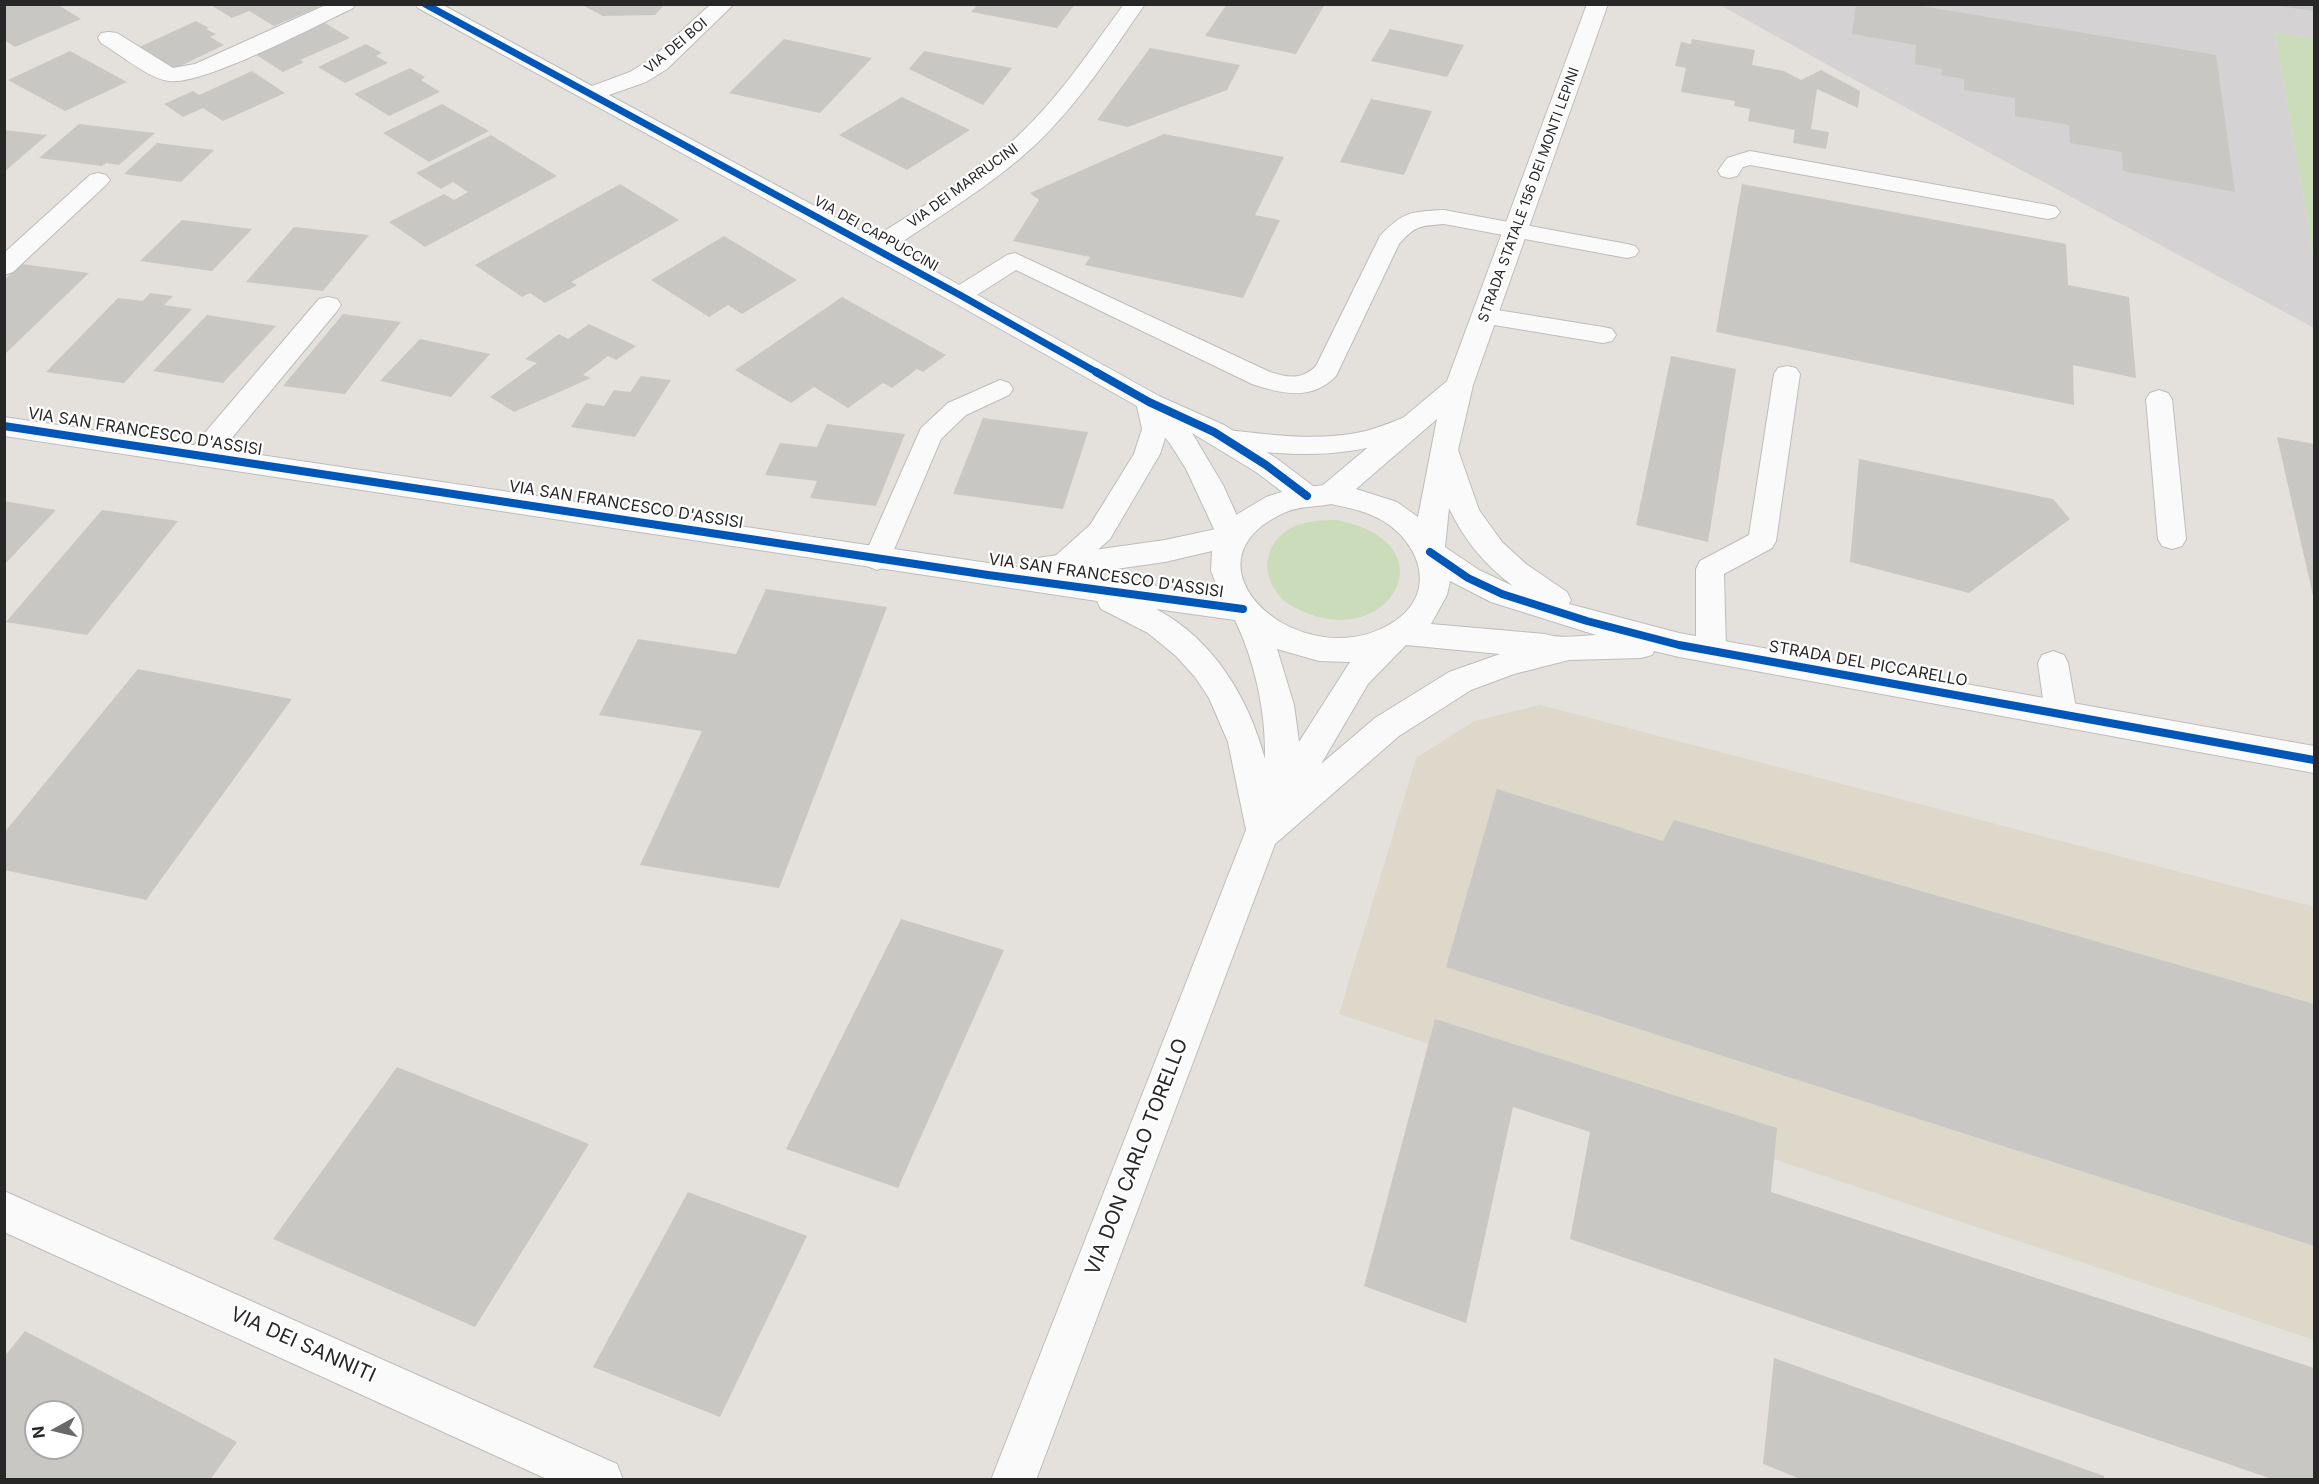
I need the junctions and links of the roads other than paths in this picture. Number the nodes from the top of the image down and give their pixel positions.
1 (346, 4) edge
2 (425, 4) edge
3 (724, 4) edge
4 (747, 4) edge
5 (1135, 4) edge
6 (1598, 4) edge
7 (109, 38) dead end
8 (591, 94) junction
9 (629, 115) junction
10 (1729, 171) dead end
11 (98, 180) dead end
12 (2048, 212) dead end
13 (1516, 230) junction
14 (875, 249) junction
15 (1627, 251) dead end
16 (4, 267) edge
17 (960, 295) junction
18 (328, 305) dead end
19 (1485, 316) junction
20 (1603, 335) dead end
21 (1787, 374) dead end
22 (1459, 385) junction
23 (1000, 389) dead end
24 (2159, 399) dead end
25 (1149, 402) junction
26 (1414, 423) junction
27 (7, 430) edge
28 (1227, 439) junction
29 (1443, 447) junction
30 (201, 456) junction
31 (1319, 495) junction
32 (1231, 536) junction
33 (2172, 539) dead end
34 (1430, 552) junction
35 (877, 559) junction
36 (1073, 576) junction
37 (1247, 613) junction
38 (1587, 621) junction
39 (1398, 635) junction
40 (1679, 645) junction
41 (1569, 648) junction
42 (1711, 650) junction
43 (2053, 663) dead end
44 (2061, 714) junction
45 (2314, 760) edge
46 (1261, 835) junction
47 (4, 1211) edge
48 (601, 1479) edge
49 (1012, 1479) edge

1 - 7 street
2 - 8 street, VIA DEI CAPPUCCINI
3 - 8 street, VIA DEI BOI
4 - 9 street, VIA DEI BOI
5 - 14 street, VIA DEI MARRUCINI
6 - 13 street, STRADA STATALE 156 DEI MONTI LEPINI
8 - 9 street, VIA DEI CAPPUCCINI
9 - 14 street, VIA DEI CAPPUCCINI
10 - 12 lane
11 - 16 street
13 - 15 lane
13 - 17 lane
13 - 19 street, STRADA STATALE 156 DEI MONTI LEPINI
14 - 17 street, VIA DEI CAPPUCCINI
17 - 25 street, VIA DEI CAPPUCCINI
18 - 30 street
19 - 20 lane
19 - 22 street, STRADA STATALE 156 DEI MONTI LEPINI
21 - 42 lane
22 - 26 street, STRADA STATALE 156 DEI MONTI LEPINI
22 - 29 street, STRADA STATALE 156 DEI MONTI LEPINI
23 - 35 lane
24 - 33 lane
25 - 28 street, VIA DEI CAPPUCCINI
25 - 32 street, VIA DEI CAPPUCCINI
25 - 36 lane
26 - 28 lane
26 - 31 street, STRADA STATALE 156 DEI MONTI LEPINI
27 - 30 street, VIA SAN FRANCESCO D'ASSISI
28 - 31 street, VIA DEI CAPPUCCINI
29 - 34 street, STRADA STATALE 156 DEI MONTI LEPINI
29 - 38 street, STRADA DEL PICCARELLO
30 - 35 street, VIA SAN FRANCESCO D'ASSISI
31 - 32 street, STRADA STATALE 156 DEI MONTI LEPINI
31 - 34 street, STRADA STATALE 156 DEI MONTI LEPINI
32 - 36 street, VIA SAN FRANCESCO D'ASSISI
32 - 37 street, STRADA STATALE 156 DEI MONTI LEPINI
34 - 38 street, STRADA DEL PICCARELLO
34 - 39 street, STRADA STATALE 156 DEI MONTI LEPINI
35 - 36 street, VIA SAN FRANCESCO D'ASSISI
36 - 37 street, VIA SAN FRANCESCO D'ASSISI
36 - 46 street, VIA SAN FRANCESCO D'ASSISI
37 - 39 street, STRADA STATALE 156 DEI MONTI LEPINI
37 - 46 street, VIA DON CARLO TORELLO
38 - 40 street, STRADA DEL PICCARELLO
39 - 41 street, STRADA DEL PICCARELLO
39 - 46 street, VIA DON CARLO TORELLO
40 - 41 street, STRADA DEL PICCARELLO
40 - 42 street, STRADA DEL PICCARELLO
41 - 46 street, STRADA DEL PICCARELLO
42 - 44 street, STRADA DEL PICCARELLO
43 - 44 lane
44 - 45 street, STRADA DEL PICCARELLO
46 - 49 street, VIA DON CARLO TORELLO
47 - 48 street, VIA DEI SANNITI

